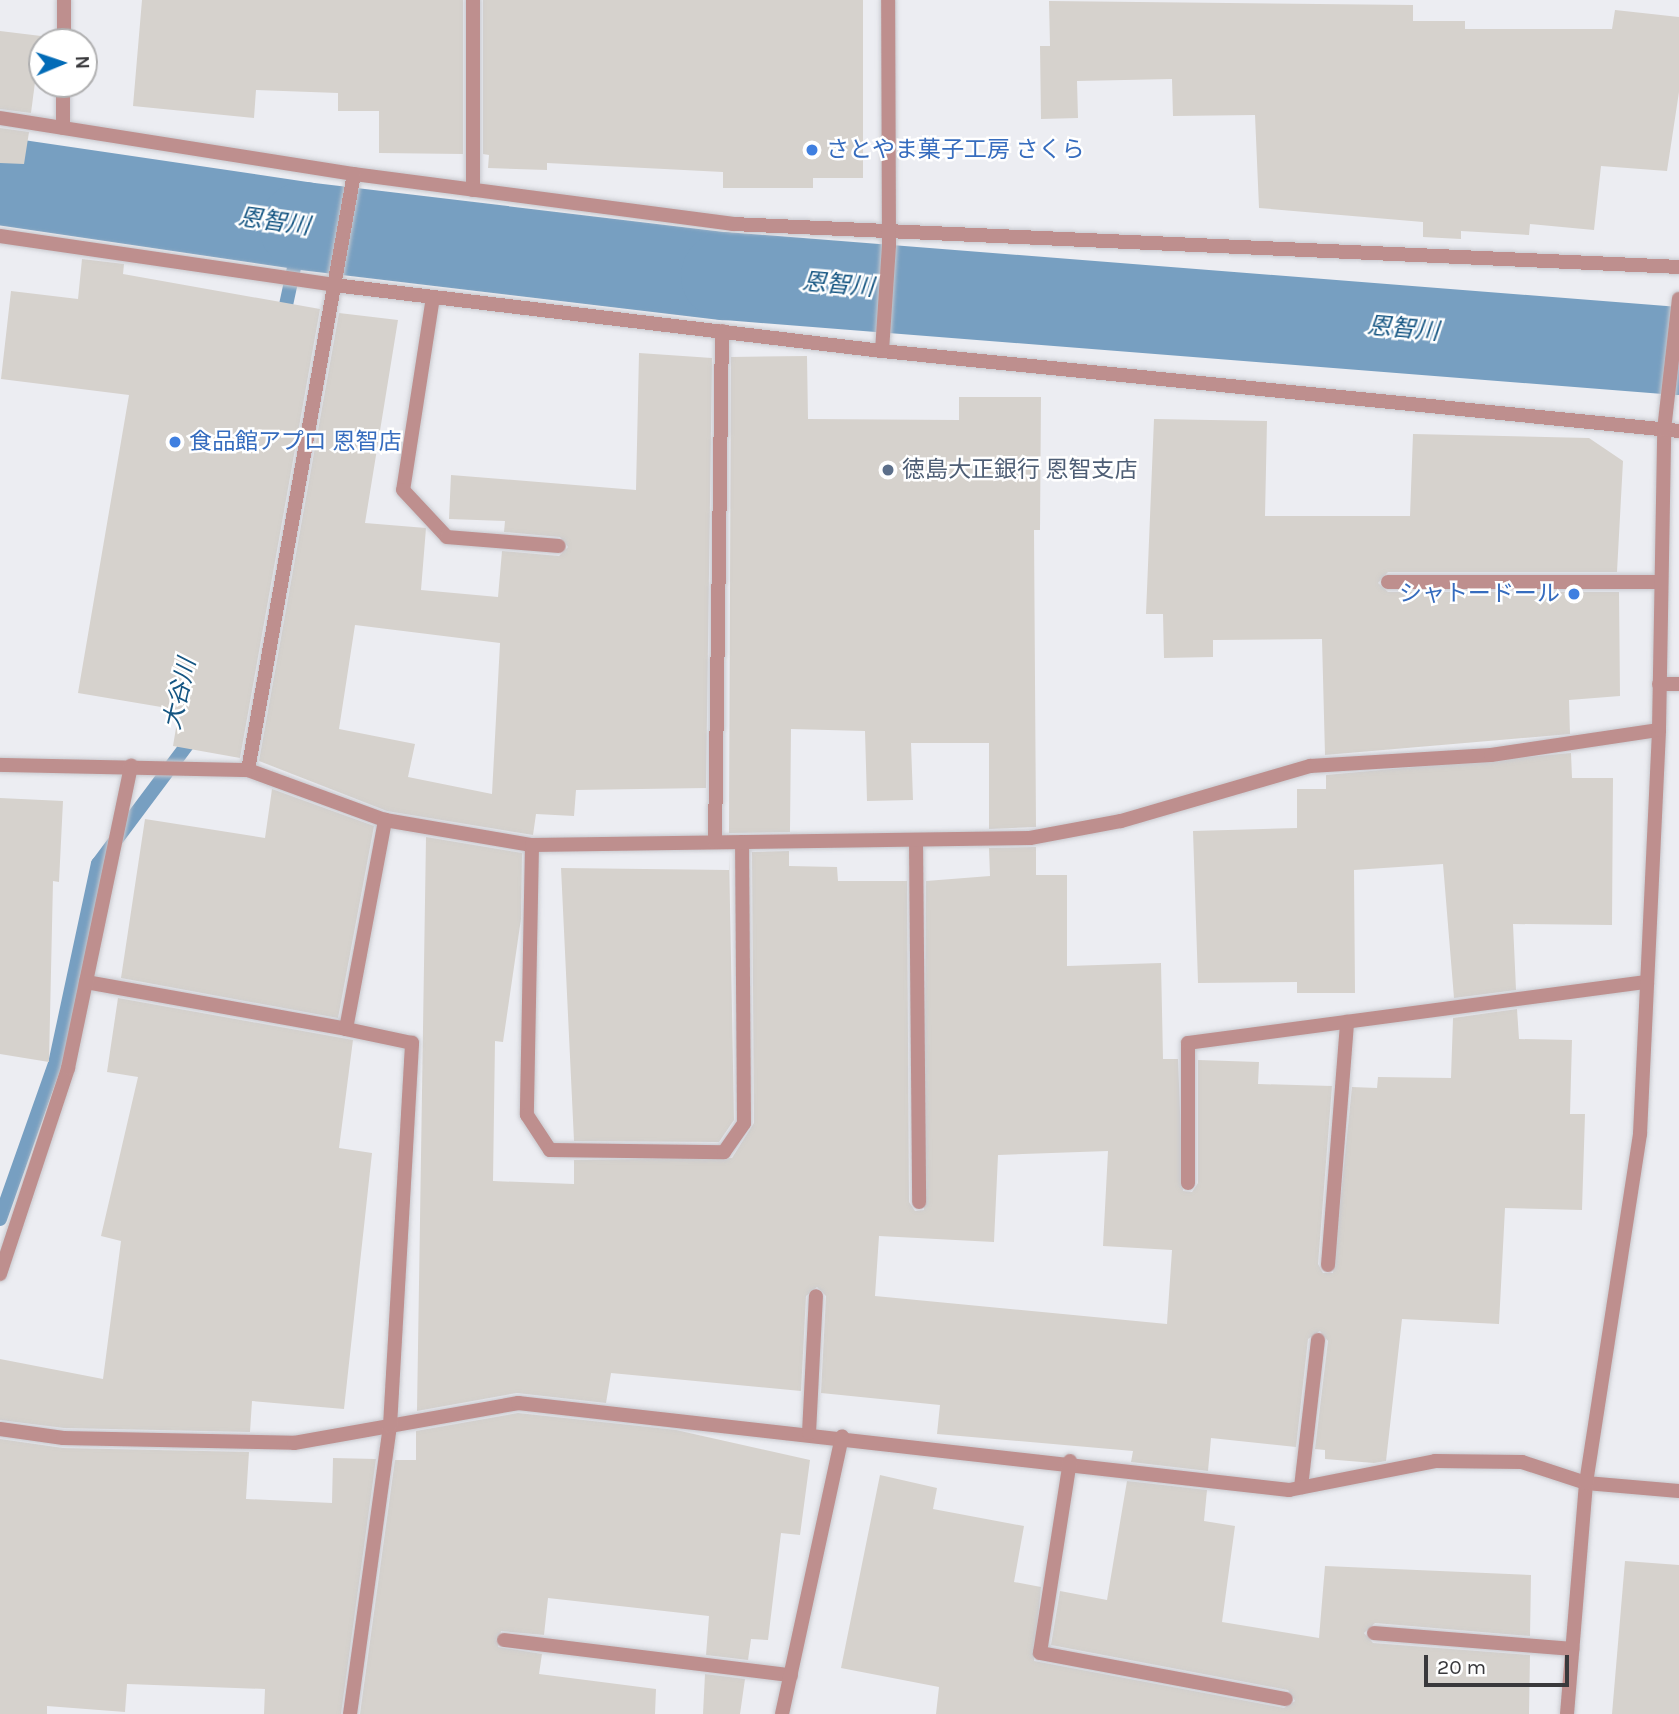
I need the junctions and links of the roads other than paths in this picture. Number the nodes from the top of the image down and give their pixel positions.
1 (64, 0) edge
2 (473, 0) edge
3 (888, 0) edge
4 (64, 28) edge
5 (63, 98) edge
6 (0, 118) edge
7 (63, 128) junction
8 (354, 180) junction
9 (473, 190) junction
10 (0, 236) edge
11 (889, 239) junction
12 (1679, 267) edge
13 (334, 285) junction
14 (433, 297) junction
15 (1679, 299) edge
16 (722, 331) junction
17 (882, 351) junction
18 (1664, 430) junction
19 (1679, 430) edge
20 (559, 547) dead end
21 (1388, 582) dead end
22 (1661, 582) junction
23 (1660, 684) junction
24 (1679, 684) edge
25 (1659, 730) junction
26 (0, 765) edge
27 (131, 766) junction
28 (248, 770) junction
29 (385, 820) junction
30 (916, 840) junction
31 (715, 842) junction
32 (742, 842) junction
33 (532, 845) junction
34 (86, 982) junction
35 (1647, 982) junction
36 (1347, 1022) junction
37 (346, 1029) junction
38 (1188, 1183) dead end
39 (919, 1202) dead end
40 (1328, 1265) dead end
41 (0, 1274) edge
42 (816, 1296) dead end
43 (1318, 1340) dead end
44 (390, 1426) junction
45 (0, 1429) edge
46 (809, 1433) junction
47 (842, 1436) junction
48 (1070, 1461) junction
49 (1586, 1483) junction
50 (1301, 1487) junction
51 (1679, 1491) edge
52 (1374, 1633) dead end
53 (503, 1640) dead end
54 (1572, 1649) junction
55 (790, 1675) junction
56 (1286, 1699) dead end
57 (350, 1714) edge
58 (782, 1714) edge
59 (1567, 1714) edge

1 - 4 street
2 - 9 street
3 - 11 street
5 - 7 street
6 - 7 street
7 - 8 street
8 - 9 street
8 - 13 street
9 - 11 street
10 - 13 street
11 - 12 street
11 - 17 street
13 - 14 street
13 - 28 street
14 - 16 street
14 - 20 street
15 - 18 street
16 - 17 street
16 - 31 street
17 - 18 street
18 - 19 street
18 - 22 street
21 - 22 street
22 - 23 street
23 - 24 street
23 - 25 street
25 - 30 street
25 - 35 street
26 - 27 street
27 - 28 street
27 - 34 street
28 - 29 street
29 - 33 street
29 - 37 street
30 - 32 street
30 - 39 street
31 - 32 street
31 - 33 street
32 - 33 street
34 - 37 street
34 - 41 street
35 - 36 street
35 - 49 street
36 - 38 street
36 - 40 street
37 - 44 street
42 - 46 street
43 - 50 street
44 - 45 street
44 - 46 street
44 - 57 street
46 - 47 street
47 - 48 street
47 - 55 street
48 - 50 street
48 - 56 street
49 - 50 street
49 - 51 street
49 - 54 street
52 - 54 street
53 - 55 street
54 - 59 street
55 - 58 street

